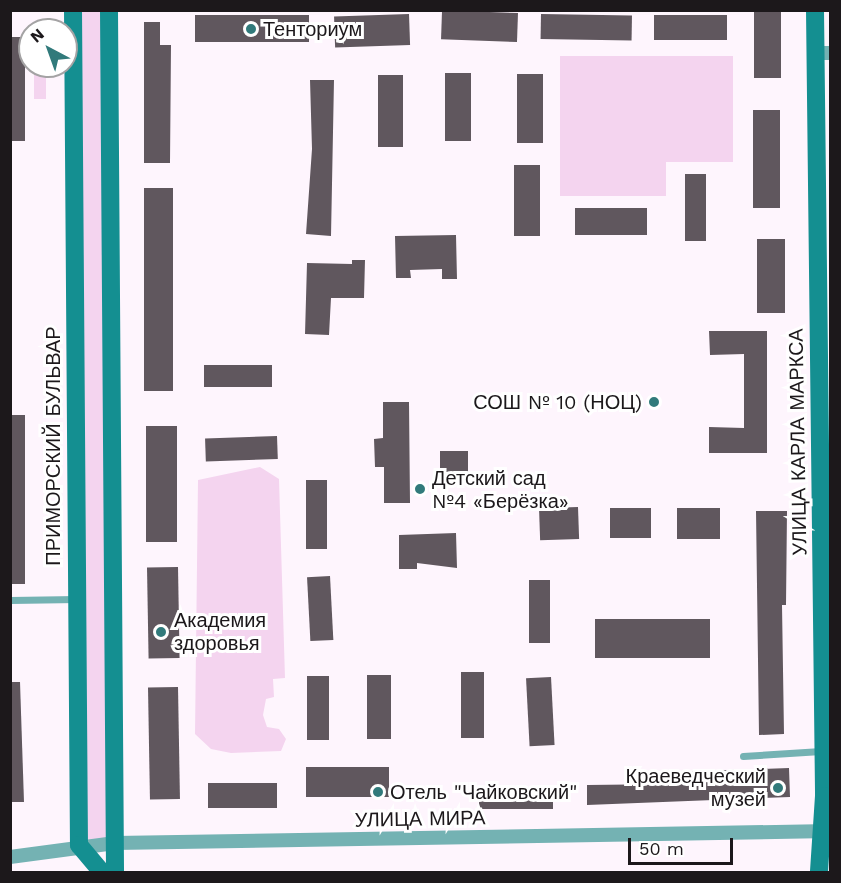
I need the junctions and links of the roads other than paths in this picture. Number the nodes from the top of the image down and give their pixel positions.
1 (73, 10) edge
2 (109, 10) edge
3 (815, 10) edge
4 (823, 53) edge
5 (77, 599) junction
6 (10, 600) edge
7 (827, 751) edge
8 (743, 756) dead end
9 (826, 831) edge
10 (115, 843) junction
11 (79, 845) junction
12 (10, 857) edge
13 (102, 873) edge
14 (115, 873) edge
15 (819, 873) edge

1 - 5 street, ПРИМОРСКИЙ БУЛЬВАР
2 - 10 street
3 - 4 street, УЛИЦА КАРЛА МАРКСА
4 - 7 street, УЛИЦА КАРЛА МАРКСА
5 - 6 lane
5 - 11 street, ПРИМОРСКИЙ БУЛЬВАР
7 - 8 lane
7 - 9 street, УЛИЦА КАРЛА МАРКСА
9 - 10 street, УЛИЦА МИРА
9 - 15 street, УЛИЦА КАРЛА МАРКСА
10 - 11 street, УЛИЦА МИРА
10 - 14 street
11 - 12 street, УЛИЦА МИРА
11 - 13 street

